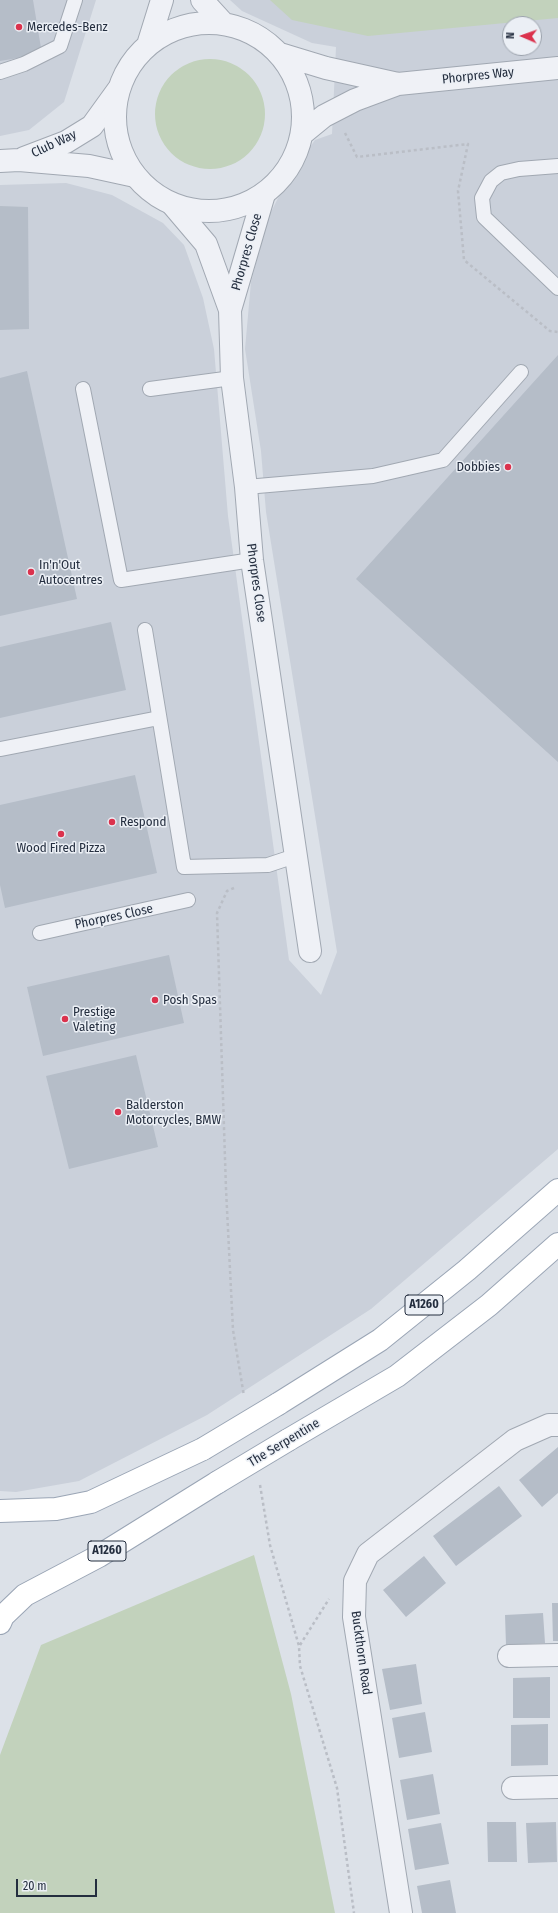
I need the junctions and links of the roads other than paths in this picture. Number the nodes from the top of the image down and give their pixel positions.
1 (75, 0) edge
2 (162, 0) edge
3 (202, 0) edge
4 (223, 23) junction
5 (148, 45) junction
6 (280, 54) junction
7 (558, 68) edge
8 (0, 72) edge
9 (398, 84) junction
10 (118, 90) junction
11 (302, 134) junction
12 (10, 161) edge
13 (558, 166) edge
14 (135, 176) junction
15 (264, 194) junction
16 (172, 204) junction
17 (558, 288) edge
18 (230, 310) junction
19 (521, 372) dead end
20 (232, 378) junction
21 (84, 388) dead end
22 (150, 389) dead end
23 (246, 487) junction
24 (252, 560) junction
25 (145, 630) dead end
26 (159, 718) junction
27 (1, 749) edge
28 (295, 856) junction
29 (188, 900) dead end
30 (40, 933) dead end
31 (310, 950) dead end
32 (558, 1190) edge
33 (558, 1244) edge
34 (558, 1425) edge
35 (0, 1511) edge
36 (0, 1623) edge
37 (558, 1655) edge
38 (509, 1656) dead end
39 (558, 1787) edge
40 (513, 1788) dead end
41 (401, 1913) edge

1 - 8 lane
2 - 5 street
3 - 4 street
4 - 5 street
4 - 6 street
5 - 10 street
6 - 9 street, Phorpres Way
6 - 11 street
7 - 9 street, Phorpres Way
9 - 11 street, Phorpres Way
10 - 12 street, Club Way
10 - 14 street
11 - 15 street
12 - 14 street, Club Way
13 - 17 lane
14 - 16 street
15 - 16 street
15 - 18 street, Phorpres Close
16 - 18 street, Phorpres Close
18 - 20 street, Phorpres Close
19 - 23 lane
20 - 22 lane
20 - 23 street, Phorpres Close
21 - 24 lane
23 - 24 street, Phorpres Close
24 - 28 street, Phorpres Close
25 - 26 lane
26 - 27 lane
26 - 28 lane
28 - 31 street, Phorpres Close
29 - 30 lane, Phorpres Close
32 - 35 main road, A1260, bridge
33 - 36 main road, The Serpentine / A1260, bridge
34 - 41 street, Buckthorn Road
37 - 38 street
39 - 40 street

